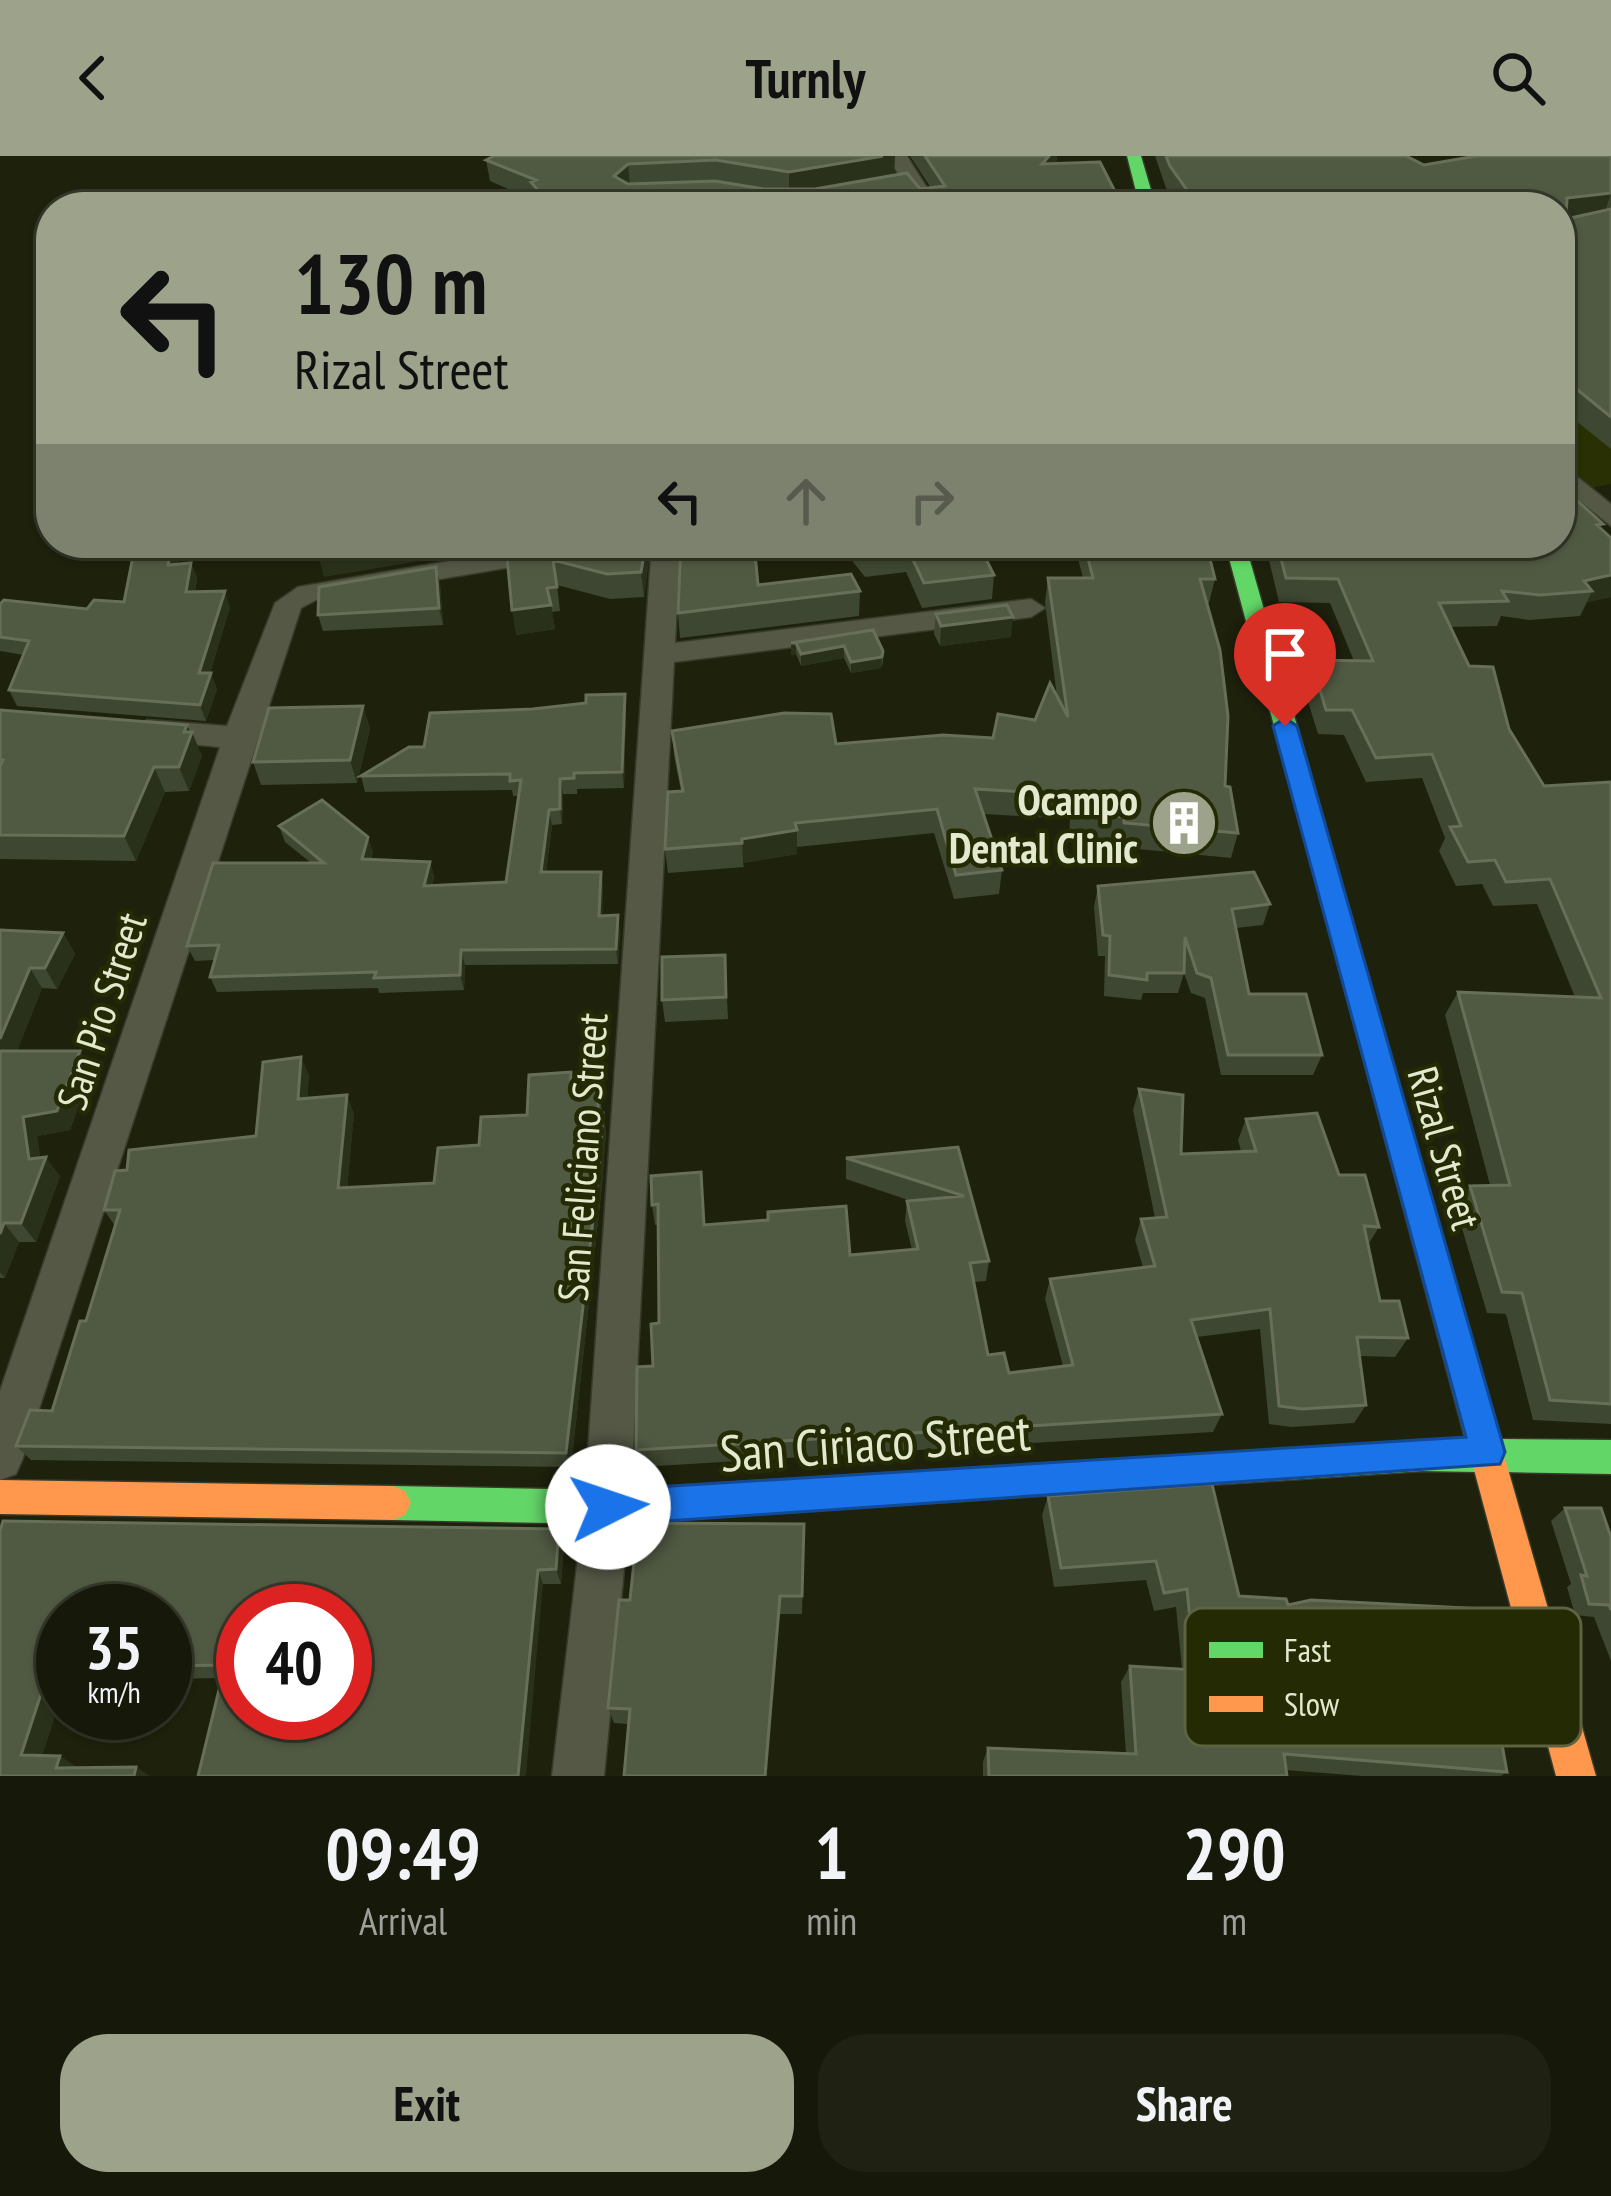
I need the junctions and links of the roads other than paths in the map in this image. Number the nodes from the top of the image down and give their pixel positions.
1 (897, 156) edge
2 (1134, 156) edge
3 (909, 192) edge
4 (1144, 192) edge
5 (1575, 485) edge
6 (1611, 518) edge
7 (520, 558) edge
8 (665, 558) edge
9 (1239, 558) edge
10 (1031, 608) dead end
11 (662, 654) junction
12 (109, 727) edge
13 (239, 738) junction
14 (1488, 1452) junction
15 (1611, 1456) edge
16 (0, 1458) edge
17 (0, 1497) edge
18 (608, 1507) junction
19 (1530, 1608) edge
20 (1568, 1746) edge
21 (578, 1776) edge
22 (1576, 1776) edge

1 - 3 street
2 - 4 main road
5 - 6 street
7 - 13 street, San Pio Street
8 - 11 street, San Feliciano Street
9 - 14 main road, Rizal Street
10 - 11 street
11 - 18 street, San Feliciano Street
12 - 13 street
13 - 16 street, San Pio Street
14 - 15 main road, San Ciriaco Street
14 - 18 main road, San Ciriaco Street
14 - 19 main road, Rizal Street
17 - 18 main road, San Ciriaco Street
18 - 21 street, San Feliciano Street
20 - 22 main road, Rizal Street

